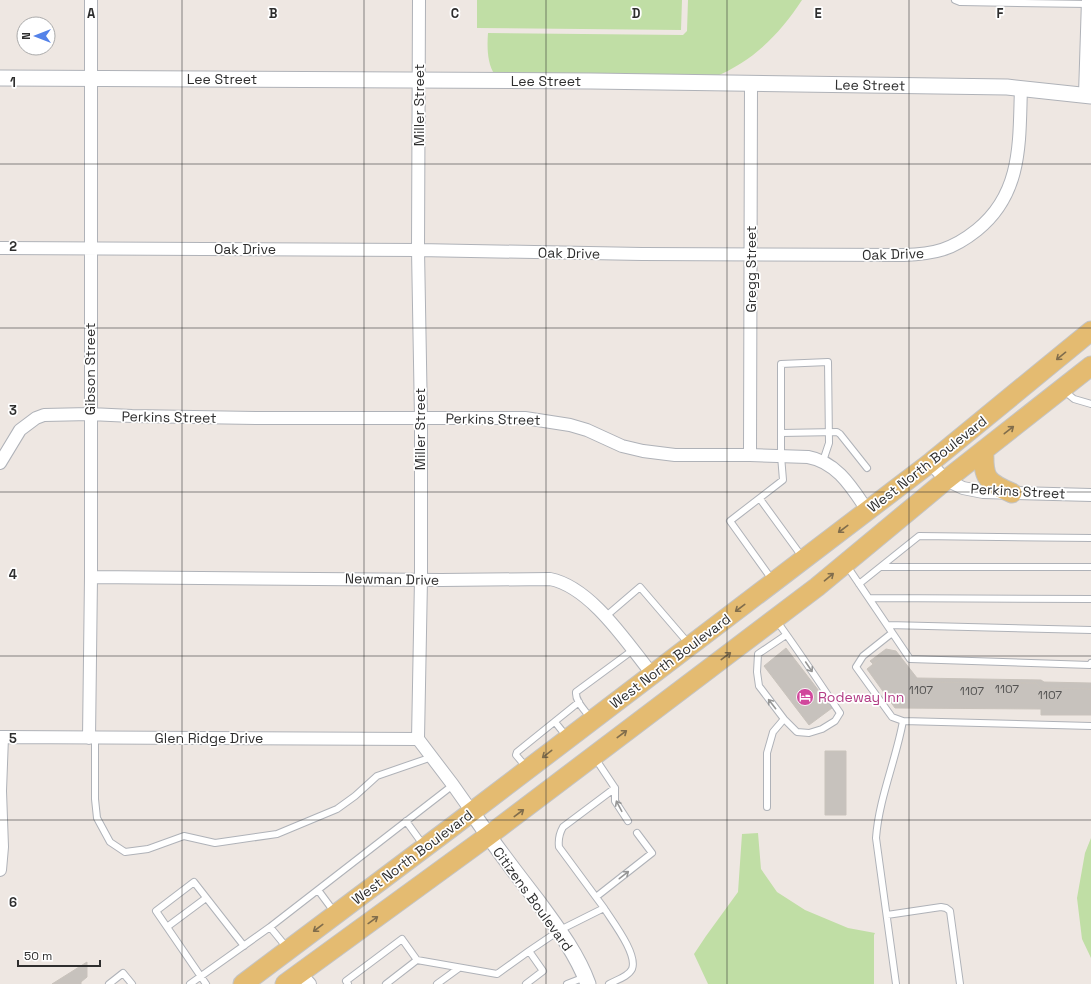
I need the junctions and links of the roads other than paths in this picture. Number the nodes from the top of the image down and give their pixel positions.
1 (91, 0) edge
2 (419, 0) edge
3 (955, 0) edge
4 (1067, 2) edge
5 (1088, 2) edge
6 (0, 78) edge
7 (91, 79) junction
8 (419, 80) junction
9 (751, 84) junction
10 (1021, 88) junction
11 (1088, 95) edge
12 (0, 248) edge
13 (91, 249) junction
14 (418, 250) junction
15 (751, 255) junction
16 (1091, 331) edge
17 (1091, 366) edge
18 (1062, 389) junction
19 (1091, 404) edge
20 (90, 414) junction
21 (421, 418) junction
22 (829, 432) junction
23 (781, 433) junction
24 (984, 450) junction
25 (750, 455) junction
26 (781, 456) junction
27 (823, 461) junction
28 (0, 463) edge
29 (930, 463) junction
30 (867, 468) dead end
31 (946, 480) junction
32 (1012, 493) junction
33 (1091, 495) edge
34 (760, 499) junction
35 (867, 510) junction
36 (1091, 538) edge
37 (804, 559) junction
38 (845, 564) junction
39 (882, 566) junction
40 (1091, 567) edge
41 (91, 577) junction
42 (420, 579) junction
43 (774, 582) junction
44 (859, 584) junction
45 (868, 598) junction
46 (1091, 599) edge
47 (605, 616) junction
48 (775, 619) junction
49 (888, 625) junction
50 (1091, 630) edge
51 (892, 633) junction
52 (786, 635) junction
53 (690, 646) junction
54 (754, 646) junction
55 (633, 650) junction
56 (1091, 663) edge
57 (652, 674) junction
58 (579, 702) junction
59 (784, 719) junction
60 (592, 720) junction
61 (902, 721) junction
62 (555, 722) junction
63 (1091, 726) edge
64 (1, 737) edge
65 (92, 738) junction
66 (568, 738) junction
67 (418, 739) junction
68 (594, 756) junction
69 (432, 757) junction
70 (528, 770) junction
71 (453, 785) junction
72 (615, 788) junction
73 (768, 807) dead end
74 (472, 812) junction
75 (406, 821) junction
76 (628, 821) dead end
77 (637, 833) dead end
78 (488, 836) junction
79 (425, 847) junction
80 (0, 870) edge
81 (318, 890) junction
82 (596, 897) junction
83 (206, 898) junction
84 (604, 908) junction
85 (336, 914) junction
86 (887, 915) junction
87 (167, 927) junction
88 (270, 927) junction
89 (560, 930) junction
90 (244, 946) junction
91 (289, 950) junction
92 (529, 951) junction
93 (417, 960) junction
94 (459, 968) junction
95 (200, 976) junction
96 (305, 978) edge
97 (249, 981) edge
98 (587, 981) edge
99 (109, 984) edge
100 (132, 984) edge
101 (190, 984) edge
102 (206, 984) edge
103 (285, 984) edge
104 (348, 984) edge
105 (386, 984) edge
106 (437, 984) edge
107 (526, 984) edge
108 (567, 984) edge
109 (609, 984) edge
110 (896, 984) edge
111 (960, 984) edge

1 - 7 street, Gibson Street
2 - 8 street, Miller Street
3 - 4 lane
4 - 5 lane
5 - 11 street
6 - 7 street, Lee Street
7 - 8 street, Lee Street
7 - 13 street, Gibson Street
8 - 9 street, Lee Street
8 - 14 street, Miller Street
9 - 10 street, Lee Street
9 - 15 street, Gregg Street
10 - 11 street, Lee Street
10 - 15 street, Oak Drive
12 - 13 street, Oak Drive
13 - 14 street, Oak Drive
13 - 20 street, Gibson Street
14 - 15 street, Oak Drive
14 - 21 street, Miller Street
15 - 25 street, Gregg Street
16 -> 29 main road, West North Boulevard
17 - 18 main road, West North Boulevard
18 - 19 lane
24 -> 18 main road, West North Boulevard
20 - 21 street, Perkins Street
20 - 28 street, Perkins Street
20 - 41 street, Gibson Street
21 - 25 street, Perkins Street
21 - 42 street, Miller Street
22 - 23 lane
22 - 23 lane
22 - 27 lane
22 - 30 lane
23 - 26 lane
24 - 31 main road, West North Boulevard
24 - 32 main road
25 - 26 street, Perkins Street
26 - 27 street, Perkins Street
26 - 34 lane
27 - 35 street, Perkins Street
29 - 31 street, Perkins Street
29 - 35 main road, West North Boulevard
31 - 32 street, Perkins Street
31 - 38 main road, West North Boulevard
32 - 33 street, Perkins Street
34 - 37 lane
34 - 43 lane
35 -> 37 main road, West North Boulevard
36 - 39 lane
37 - 43 main road, West North Boulevard
38 - 44 lane
48 -> 38 main road, West North Boulevard
39 - 40 lane
39 - 44 lane
41 - 42 street, Newman Drive
41 - 65 street, Gibson Street
42 - 47 street, Newman Drive
42 - 67 street, Miller Street
43 -> 53 main road, West North Boulevard
44 - 45 lane
45 - 46 lane
45 - 49 lane
47 - 53 lane
47 - 55 street, Newman Drive
48 - 52 lane
48 - 54 main road, West North Boulevard
49 - 50 lane
49 - 51 lane
51 - 56 lane
51 - 61 lane
52 - 54 lane
52 -> 59 lane
53 - 57 main road, West North Boulevard
59 -> 54 lane
68 -> 54 main road, West North Boulevard
55 - 57 street, Newman Drive
55 - 58 lane
57 - 60 main road, West North Boulevard
58 - 60 lane
58 - 62 lane
59 - 73 lane
60 - 66 main road, West North Boulevard
61 - 63 lane
61 - 86 lane
62 - 66 lane
62 - 70 lane
64 - 65 street, Glen Ridge Drive
64 - 80 street
65 - 67 street, Glen Ridge Drive
65 - 69 lane
66 -> 70 main road, West North Boulevard
67 - 69 street
68 - 72 lane
78 -> 68 main road, West North Boulevard
69 - 71 street
70 - 74 main road, West North Boulevard
71 - 74 street
71 - 75 lane
76 -> 72 lane
72 - 82 lane
74 - 78 street
74 - 79 main road, West North Boulevard
75 - 79 lane
75 - 81 lane
82 -> 77 lane
78 - 89 street, Citizens Boulevard
96 -> 78 main road, West North Boulevard
79 - 85 main road, West North Boulevard
81 - 85 lane
81 - 88 lane
82 - 84 lane
83 - 87 lane
83 - 87 lane
83 - 90 lane
84 - 89 lane
84 - 109 lane
85 -> 91 main road, West North Boulevard
86 - 110 lane
86 - 111 lane
87 - 95 lane
88 - 90 lane
88 - 91 lane
89 - 92 lane
89 - 98 street, Citizens Boulevard
90 - 95 lane
91 - 97 main road, West North Boulevard
92 - 94 lane
92 - 107 lane
93 - 94 lane
93 - 104 lane
93 - 105 lane
94 - 106 lane
95 - 101 lane
95 - 102 lane
96 - 103 main road, West North Boulevard
98 - 108 lane
99 - 100 lane

